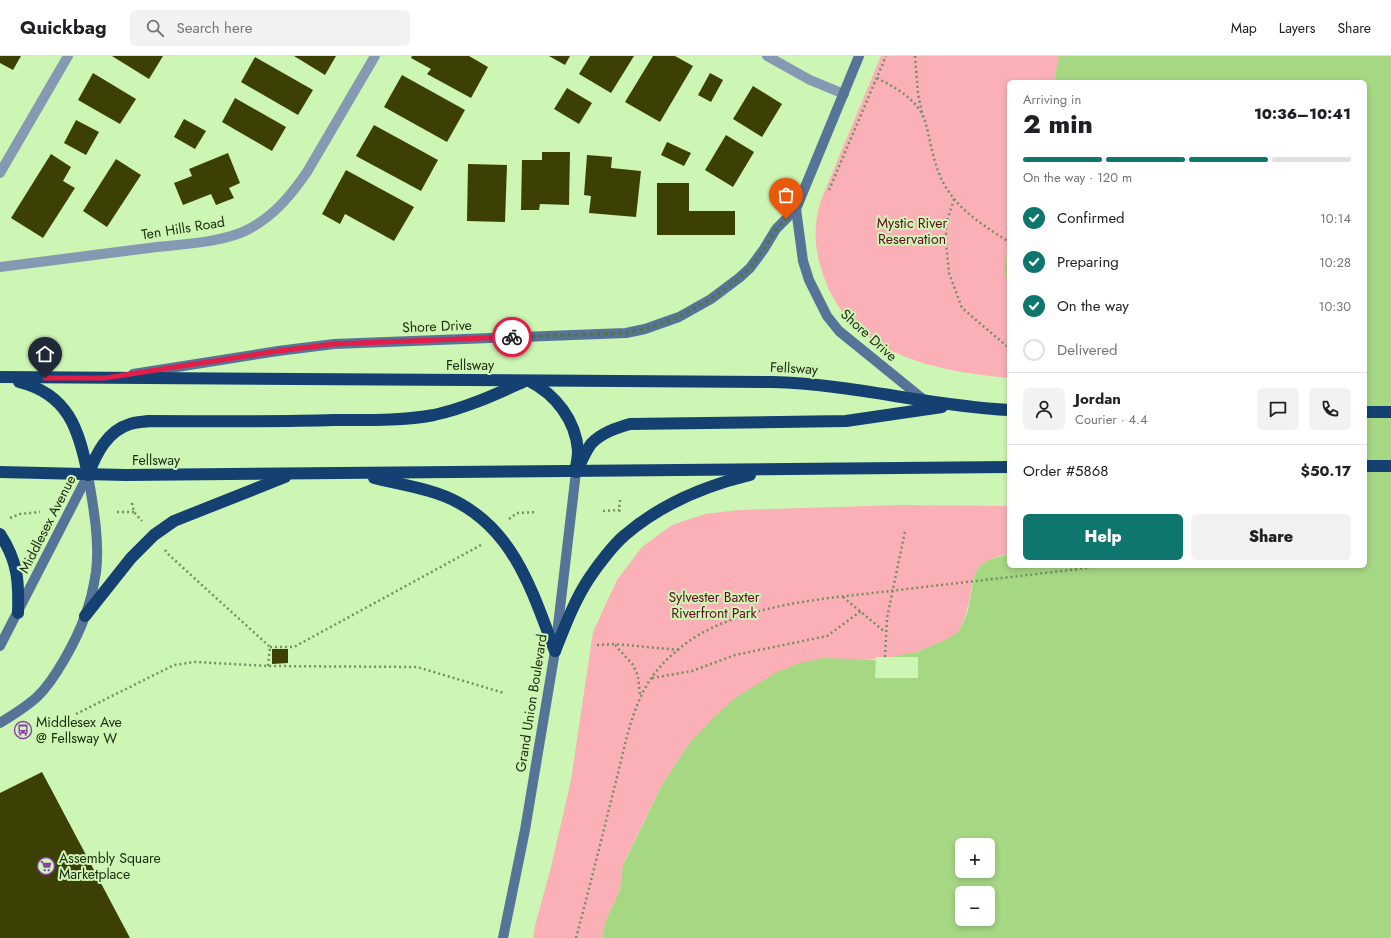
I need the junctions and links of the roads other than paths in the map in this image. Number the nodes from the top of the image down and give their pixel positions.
1 (68, 56) edge
2 (375, 56) edge
3 (767, 56) edge
4 (859, 56) edge
5 (844, 94) junction
6 (0, 173) edge
7 (796, 209) junction
8 (0, 267) edge
9 (0, 378) edge
10 (105, 378) junction
11 (528, 380) junction
12 (924, 400) junction
13 (955, 404) junction
14 (1007, 410) edge
15 (1367, 412) edge
16 (1391, 412) edge
17 (1367, 466) edge
18 (1391, 466) edge
19 (1007, 467) edge
20 (769, 470) junction
21 (0, 472) edge
22 (576, 472) junction
23 (293, 474) junction
24 (358, 474) junction
25 (88, 475) junction
26 (0, 534) edge
27 (18, 613) junction
28 (85, 616) junction
29 (0, 646) edge
30 (555, 651) junction
31 (0, 723) edge
32 (503, 938) edge

1 - 6 street
2 - 8 street, Ten Hills Road
3 - 5 street
4 - 5 street, Shore Drive
5 - 7 street, Shore Drive
7 - 10 street, Shore Drive
7 - 12 street, Shore Drive
9 - 10 highway, Fellsway
9 - 25 highway
10 - 11 highway, Fellsway
11 - 12 highway, Fellsway
11 - 22 highway
11 - 25 highway
12 - 13 highway, Fellsway
13 - 14 highway, Fellsway
13 - 22 highway
15 - 16 highway
17 - 18 highway
19 - 20 highway, Fellsway
20 - 22 highway, Fellsway
20 - 30 highway
21 - 25 highway, Fellsway
22 - 24 highway, Fellsway
22 - 30 street, Grand Union Boulevard
23 - 24 highway, Fellsway
23 - 25 highway, Fellsway
23 - 28 highway
24 - 30 highway
25 - 27 street, Middlesex Avenue
25 - 28 street, Middlesex Avenue
26 - 27 highway
27 - 29 street, Middlesex Avenue
28 - 31 street, Middlesex Avenue
30 - 32 street, Grand Union Boulevard

